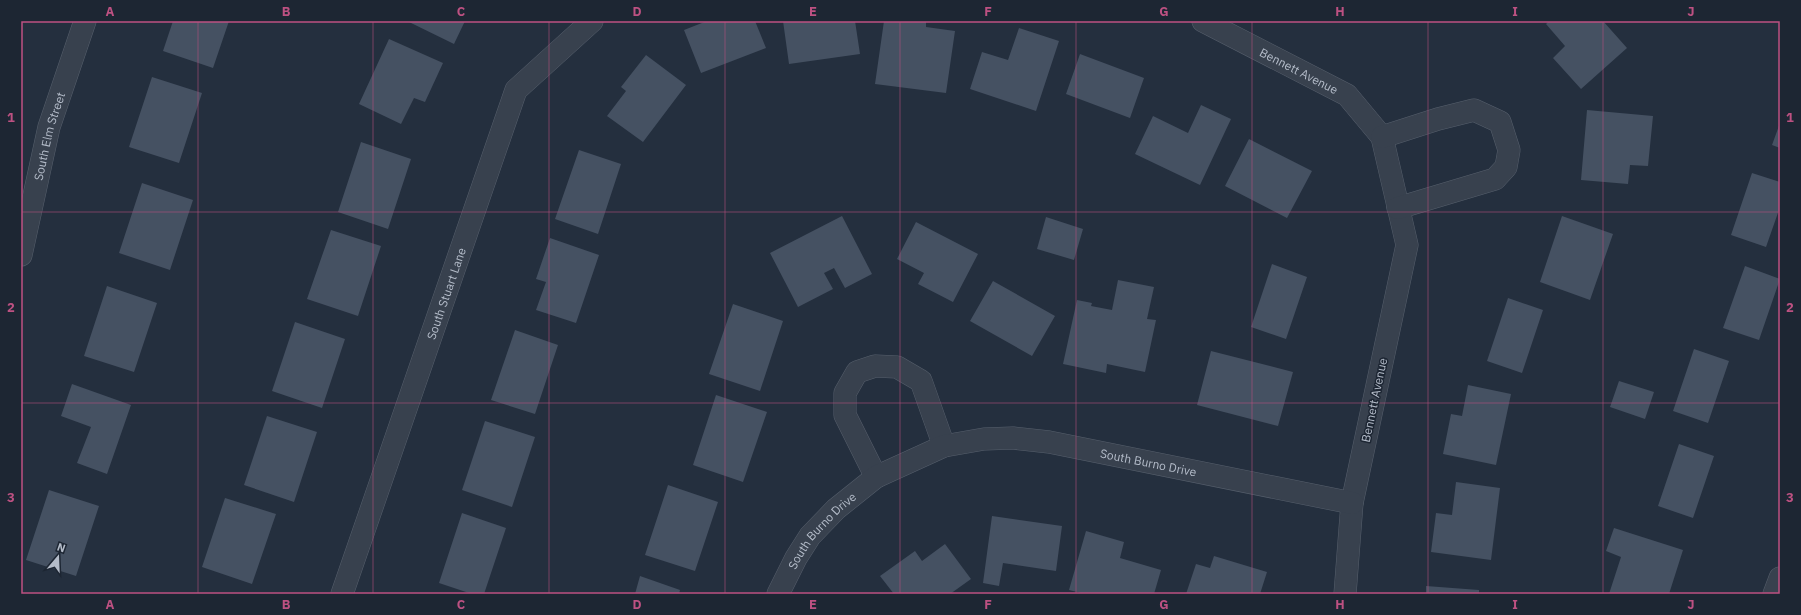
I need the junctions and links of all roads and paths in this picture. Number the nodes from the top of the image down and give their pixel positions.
1 (85, 21) edge
2 (592, 21) edge
3 (1203, 21) edge
4 (1382, 137) junction
5 (1398, 208) junction
6 (21, 255) edge
7 (944, 446) junction
8 (876, 477) junction
9 (1352, 503) junction
10 (1780, 578) edge
11 (342, 594) edge
12 (778, 594) edge
13 (1345, 594) edge
14 (1774, 594) edge

1 - 6 street, South Elm Street
2 - 11 street, South Stuart Lane
3 - 4 street, Bennett Avenue
4 - 5 street, Bennett Avenue
4 - 5 street
5 - 9 street, Bennett Avenue
7 - 8 street, South Burno Drive
7 - 8 street
7 - 9 street, South Burno Drive
8 - 12 street, South Burno Drive
9 - 13 street, Bennett Avenue
10 - 14 street

